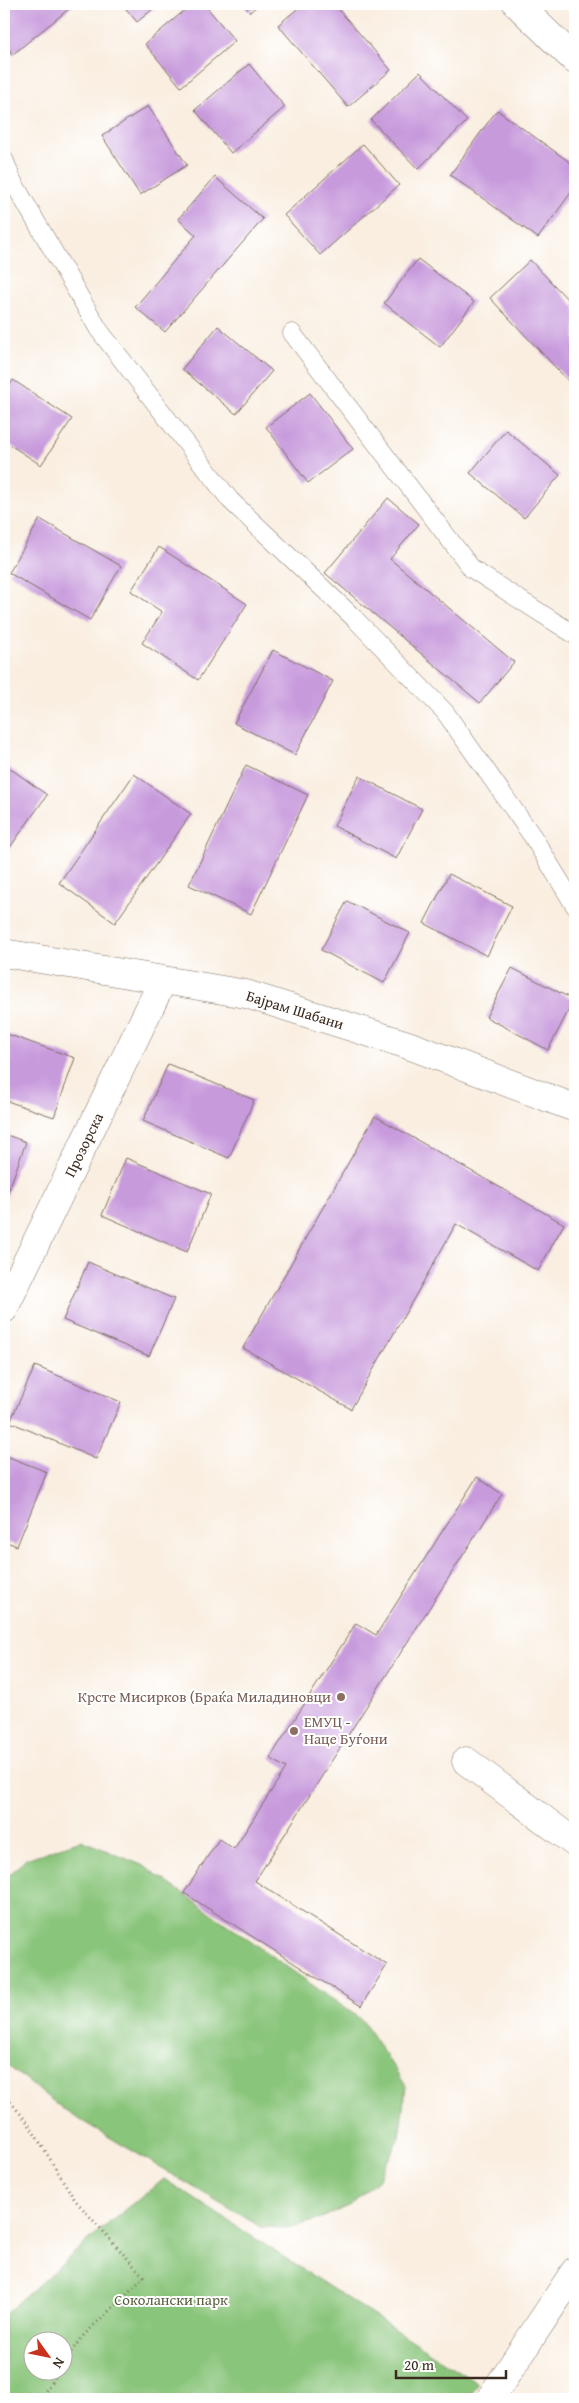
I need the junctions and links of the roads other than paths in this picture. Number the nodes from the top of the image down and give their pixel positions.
1 (516, 4) edge
2 (575, 60) edge
3 (4, 160) edge
4 (292, 333) dead end
5 (575, 634) edge
6 (575, 906) edge
7 (4, 953) edge
8 (163, 980) junction
9 (575, 1108) edge
10 (4, 1309) edge
11 (466, 1761) dead end
12 (575, 1843) edge
13 (575, 2271) edge
14 (490, 2399) edge

1 - 2 street
3 - 6 lane
4 - 5 lane
7 - 8 street, Бајрам Шабани
8 - 9 street, Бајрам Шабани
8 - 10 street, Прозорска
11 - 12 street
13 - 14 street

